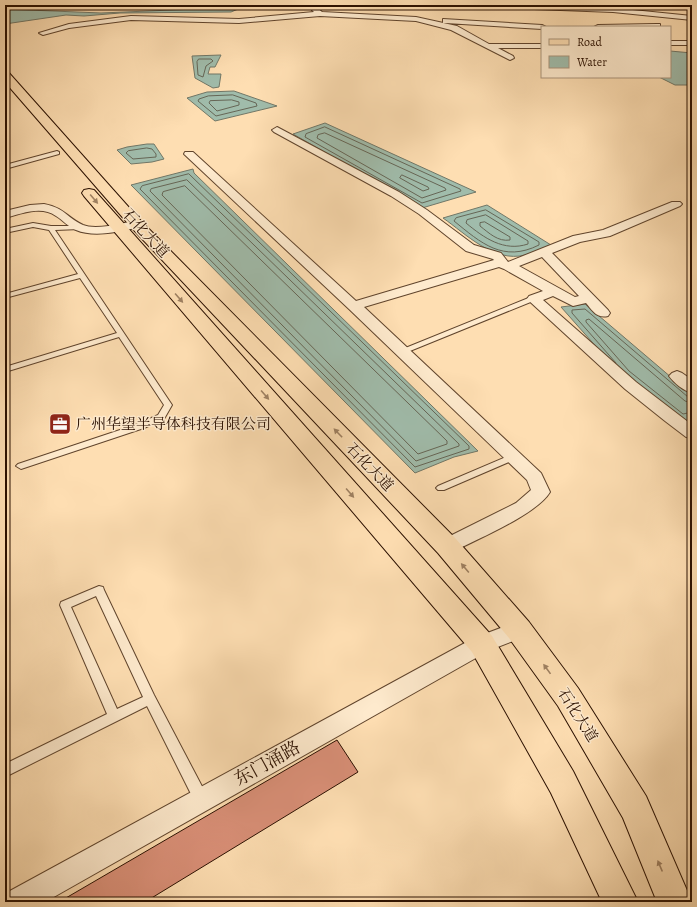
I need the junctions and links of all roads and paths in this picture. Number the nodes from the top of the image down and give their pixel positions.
1 (27, 5) edge
2 (217, 5) edge
3 (310, 5) edge
4 (481, 5) edge
5 (320, 14) junction
6 (692, 18) edge
7 (416, 19) junction
8 (541, 27) edge
9 (43, 33) dead end
10 (671, 43) edge
11 (692, 43) edge
12 (489, 46) junction
13 (541, 46) edge
14 (510, 58) dead end
15 (5, 75) edge
16 (5, 95) edge
17 (277, 130) dead end
18 (57, 153) junction
19 (189, 154) dead end
20 (5, 167) edge
21 (676, 204) dead end
22 (5, 215) edge
23 (127, 226) junction
24 (80, 227) junction
25 (51, 228) junction
26 (5, 231) edge
27 (544, 252) junction
28 (504, 264) junction
29 (82, 275) junction
30 (554, 291) junction
31 (5, 296) edge
32 (589, 298) junction
33 (534, 299) junction
34 (354, 306) junction
35 (603, 313) dead end
36 (121, 334) junction
37 (402, 351) junction
38 (5, 370) edge
39 (677, 376) dead end
40 (692, 388) edge
41 (692, 433) edge
42 (514, 457) junction
43 (21, 466) dead end
44 (441, 488) dead end
45 (447, 546) junction
46 (519, 630) junction
47 (482, 644) junction
48 (150, 699) junction
49 (114, 717) junction
50 (5, 771) edge
51 (202, 799) junction
52 (18, 902) edge
53 (620, 902) edge
54 (675, 902) edge

1 - 2 street
3 - 5 street
4 - 6 street
5 - 7 street
5 - 9 street
7 - 8 street
7 - 12 street
10 - 11 street
12 - 13 street
12 - 14 street
15 - 23 main road, 石化大道
16 - 18 main road, 石化大道
17 - 28 street
18 - 20 lane
18 -> 23 main road, 石化大道
19 - 34 street
21 - 27 street
22 - 24 street
23 - 24 street
45 -> 23 main road, 石化大道
23 -> 47 main road, 石化大道
24 - 25 lane
25 - 26 lane
25 - 29 lane
27 - 28 street
27 - 32 street
28 - 30 street
28 - 34 street
29 - 31 lane
29 - 36 lane
30 - 32 street
30 - 33 street
32 - 35 street
33 - 37 lane
33 - 41 street
34 - 37 street
36 - 38 lane
36 - 43 lane
37 - 42 street
39 - 40 street
42 - 44 lane
42 - 45 street
46 -> 45 main road, 石化大道
46 - 47 street, 东门涌路
54 -> 46 main road, 石化大道
47 - 51 street, 东门涌路
47 - 53 main road, 石化大道
48 - 49 lane
48 - 49 lane
48 - 51 lane
49 - 50 lane
51 - 52 street, 东门涌路

